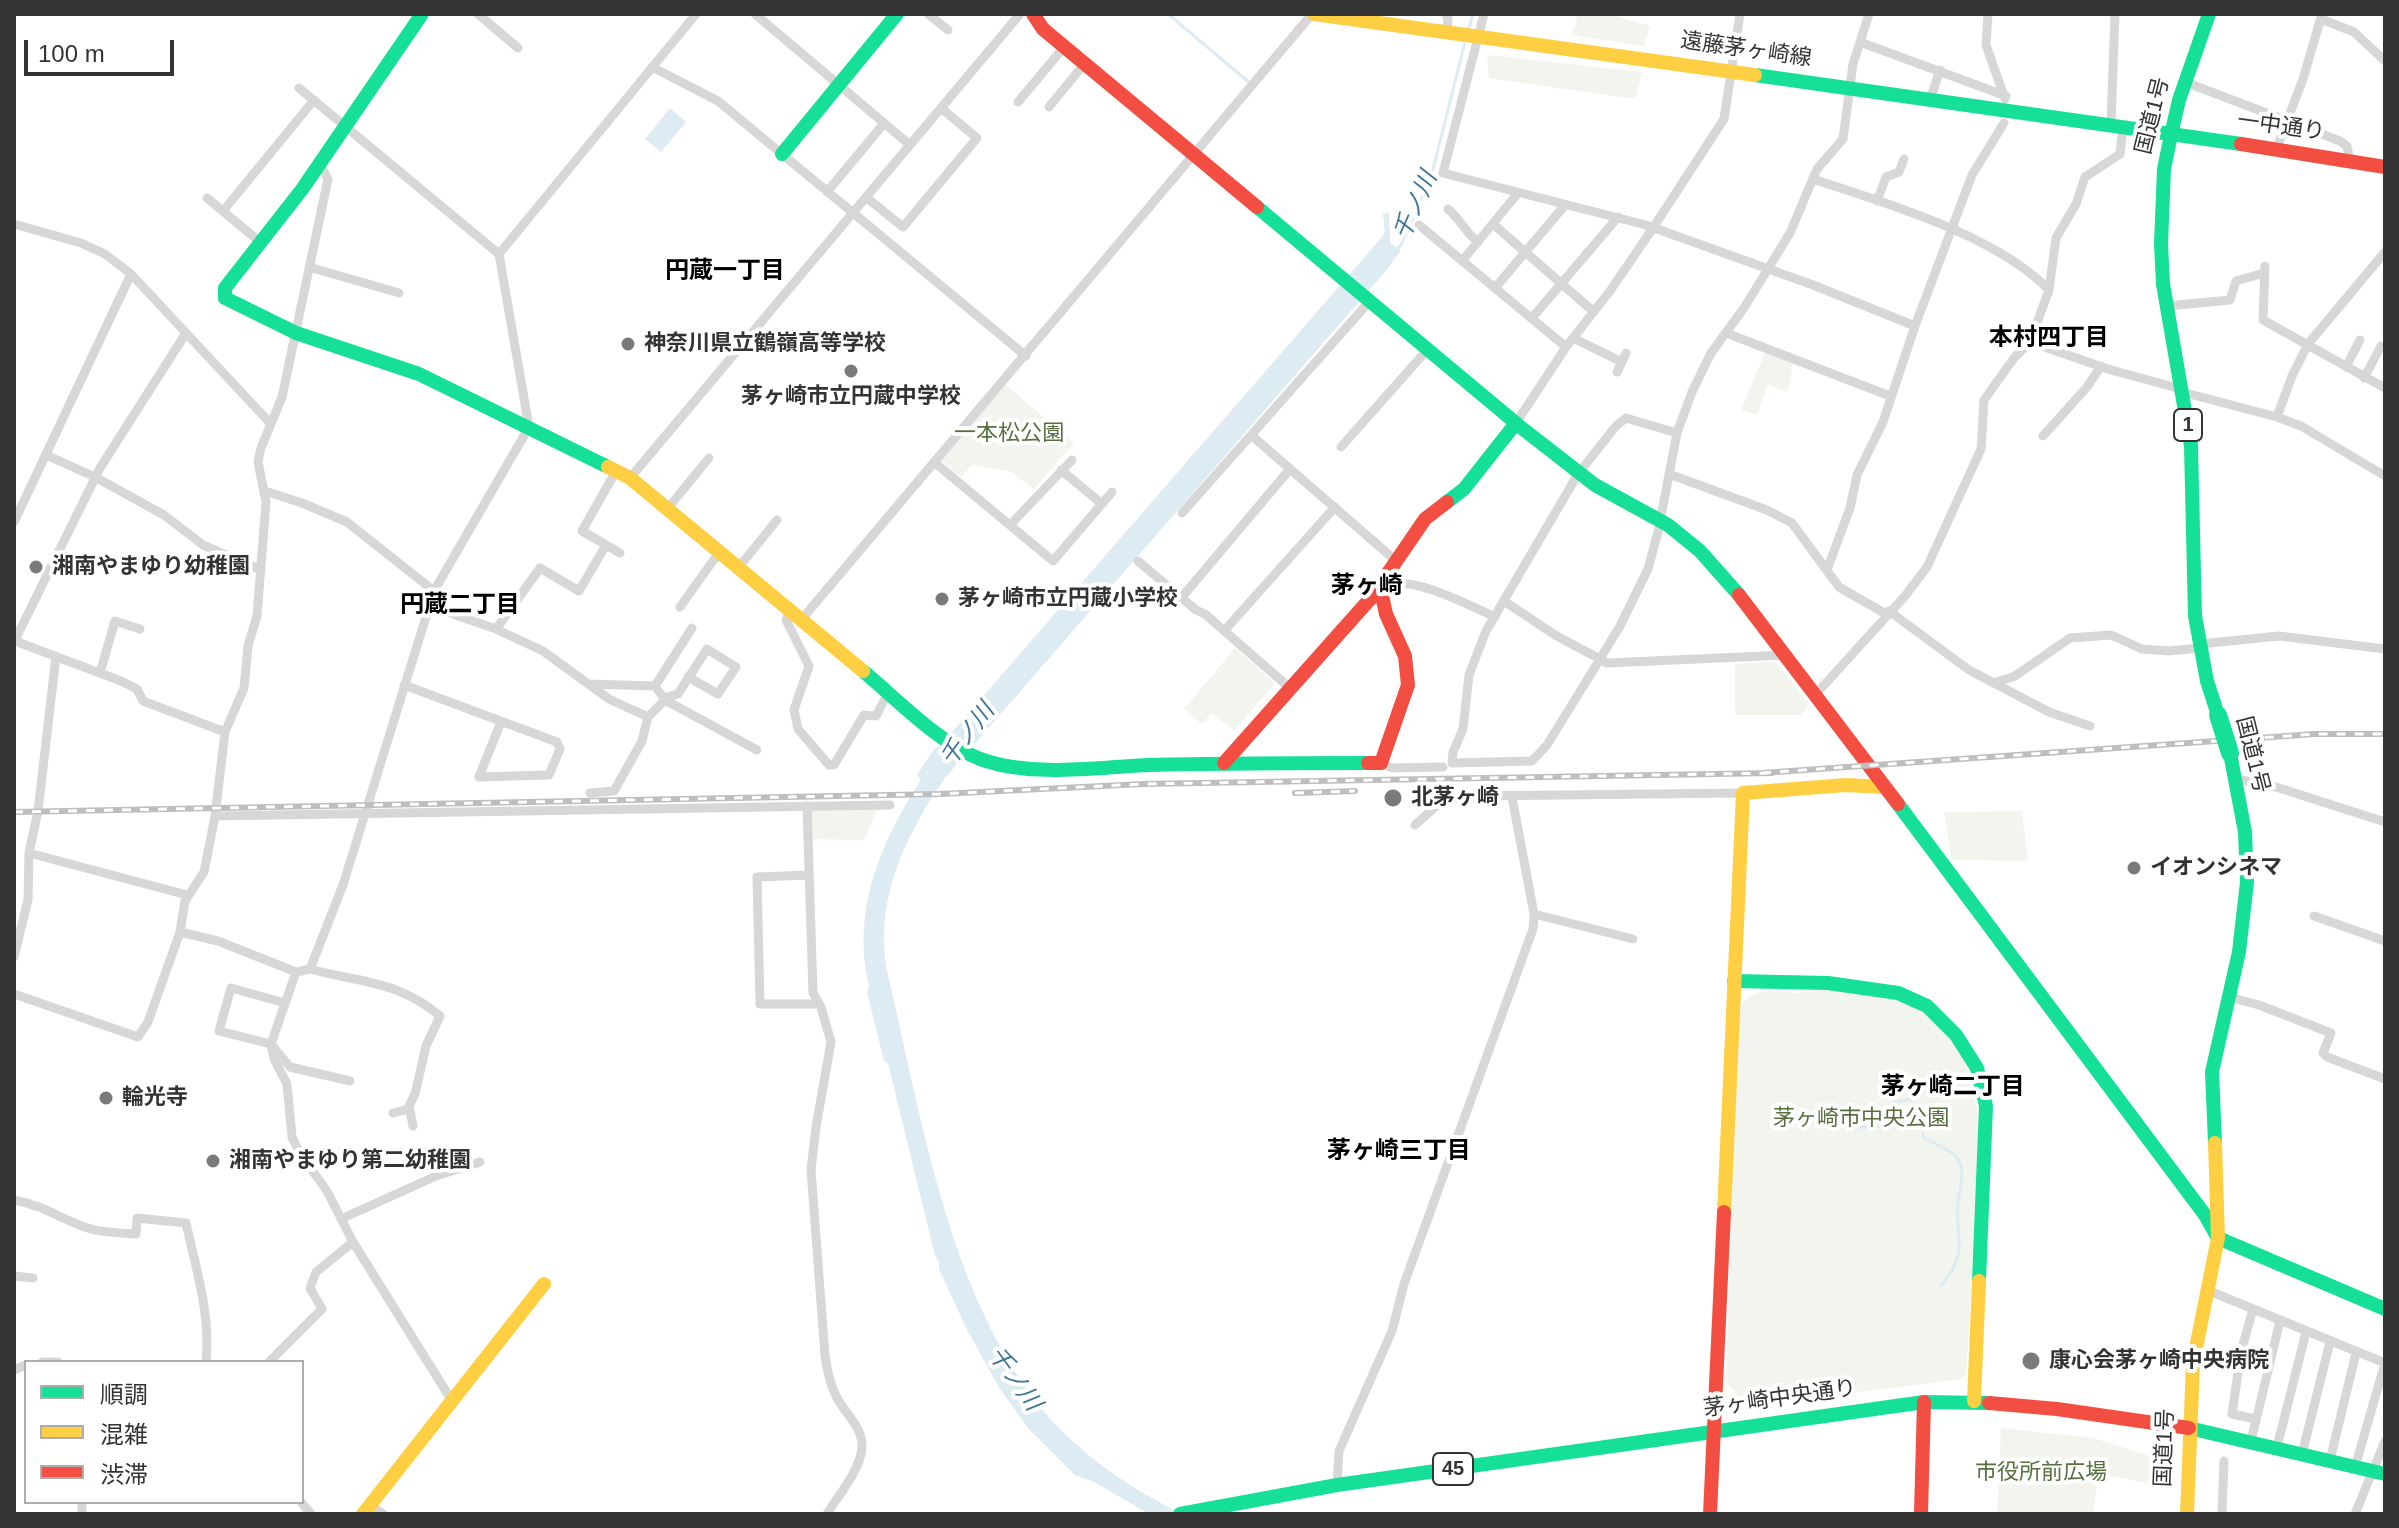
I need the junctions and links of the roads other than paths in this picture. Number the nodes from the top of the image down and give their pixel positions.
1 (422, 14) edge
2 (478, 14) edge
3 (696, 14) edge
4 (755, 14) edge
5 (897, 14) edge
6 (928, 14) edge
7 (1020, 14) edge
8 (1033, 14) edge
9 (1313, 14) edge
10 (1484, 14) edge
11 (1740, 14) edge
12 (1869, 14) edge
13 (1988, 14) edge
14 (2115, 14) edge
15 (2209, 14) edge
16 (2321, 16) edge
17 (948, 30) dead end
18 (1460, 30) edge
19 (1860, 42) junction
20 (1065, 46) junction
21 (518, 48) dead end
22 (2385, 61) edge
23 (1085, 63) junction
24 (652, 67) junction
25 (1940, 70) junction
26 (1732, 71) junction
27 (2185, 82) junction
28 (839, 85) junction
29 (299, 88) dead end
30 (1850, 90) junction
31 (314, 100) junction
32 (1930, 100) junction
33 (1018, 102) dead end
34 (1049, 107) dead end
35 (941, 108) junction
36 (2288, 122) junction
37 (2004, 123) dead end
38 (2117, 125) junction
39 (346, 126) junction
40 (881, 127) dead end
41 (2171, 135) junction
42 (910, 145) junction
43 (2276, 150) junction
44 (782, 154) junction
45 (1193, 156) junction
46 (1904, 159) dead end
47 (2350, 162) junction
48 (320, 164) junction
49 (2385, 167) edge
50 (1813, 179) junction
51 (827, 192) junction
52 (1518, 193) junction
53 (207, 198) dead end
54 (867, 198) junction
55 (1877, 201) junction
56 (1565, 205) junction
57 (1448, 209) dead end
58 (223, 211) junction
59 (854, 212) junction
60 (1618, 217) junction
61 (14, 224) edge
62 (1493, 224) junction
63 (1419, 225) dead end
64 (1653, 228) junction
65 (1951, 230) junction
66 (260, 242) junction
67 (1478, 242) junction
68 (1525, 252) junction
69 (2385, 252) edge
70 (499, 254) junction
71 (1462, 261) junction
72 (309, 267) junction
73 (1769, 269) junction
74 (131, 274) junction
75 (1561, 283) junction
76 (1495, 288) junction
77 (2049, 290) junction
78 (399, 293) dead end
79 (1368, 301) junction
80 (2167, 306) junction
81 (1594, 312) junction
82 (1532, 318) junction
83 (1915, 326) junction
84 (186, 333) junction
85 (296, 333) junction
86 (1726, 333) junction
87 (1573, 338) junction
88 (2360, 340) dead end
89 (2030, 342) junction
90 (2308, 344) junction
91 (2381, 346) dead end
92 (1566, 347) junction
93 (1427, 350) junction
94 (1026, 356) junction
95 (2101, 366) junction
96 (2346, 367) junction
97 (1617, 372) dead end
98 (2364, 378) junction
99 (2385, 388) edge
100 (2182, 392) junction
101 (1890, 396) junction
102 (2277, 417) junction
103 (270, 423) junction
104 (1516, 423) junction
105 (529, 427) junction
106 (1677, 433) junction
107 (1251, 435) junction
108 (2043, 436) dead end
109 (1341, 447) dead end
110 (46, 455) junction
111 (709, 458) dead end
112 (1072, 460) dead end
113 (934, 462) junction
114 (1290, 469) junction
115 (1061, 470) junction
116 (623, 474) junction
117 (1578, 474) junction
118 (1669, 474) junction
119 (2385, 476) edge
120 (95, 477) junction
121 (265, 491) junction
122 (1112, 492) dead end
123 (1102, 504) junction
124 (1335, 507) junction
125 (668, 508) junction
126 (1182, 513) dead end
127 (1660, 519) junction
128 (777, 520) dead end
129 (14, 522) edge
130 (1010, 525) junction
131 (606, 545) junction
132 (720, 551) junction
133 (620, 553) dead end
134 (1395, 560) junction
135 (1138, 561) dead end
136 (739, 567) junction
137 (261, 570) junction
138 (1827, 570) junction
139 (1382, 587) junction
140 (434, 591) junction
141 (1182, 597) junction
142 (1504, 601) junction
143 (430, 606) junction
144 (680, 607) dead end
145 (1887, 613) junction
146 (796, 614) junction
147 (1495, 617) junction
148 (692, 628) dead end
149 (140, 629) dead end
150 (496, 629) junction
151 (1224, 631) junction
152 (15, 638) edge
153 (2200, 646) junction
154 (2385, 649) edge
155 (1786, 655) junction
156 (56, 656) junction
157 (1600, 659) junction
158 (100, 673) junction
159 (688, 677) junction
160 (1994, 683) junction
161 (588, 684) junction
162 (404, 685) junction
163 (655, 686) junction
164 (1291, 689) junction
165 (889, 691) junction
166 (1815, 695) junction
167 (665, 699) junction
168 (648, 717) junction
169 (501, 722) junction
170 (2090, 726) dead end
171 (225, 732) junction
172 (757, 750) dead end
173 (1224, 763) junction
174 (1381, 763) junction
175 (1443, 767) dead end
176 (2236, 779) junction
177 (1883, 787) junction
178 (590, 793) dead end
179 (1743, 793) junction
180 (1512, 797) junction
181 (890, 805) dead end
182 (807, 806) junction
183 (365, 813) junction
184 (215, 816) junction
185 (2385, 822) edge
186 (1415, 825) dead end
187 (29, 853) junction
188 (809, 875) junction
189 (187, 895) junction
190 (1534, 914) junction
191 (2314, 916) dead end
192 (180, 932) junction
193 (1633, 939) dead end
194 (2385, 941) edge
195 (14, 957) edge
196 (310, 969) junction
197 (296, 972) junction
198 (1734, 981) junction
199 (14, 994) edge
200 (2228, 997) junction
201 (285, 1003) junction
202 (819, 1004) junction
203 (271, 1044) junction
204 (2385, 1079) edge
205 (350, 1081) dead end
206 (409, 1109) junction
207 (393, 1113) dead end
208 (413, 1126) dead end
209 (480, 1162) dead end
210 (14, 1200) edge
211 (341, 1219) junction
212 (2218, 1238) junction
213 (353, 1242) junction
214 (14, 1276) edge
215 (33, 1278) dead end
216 (544, 1284) dead end
217 (2207, 1290) junction
218 (2253, 1309) junction
219 (2385, 1309) edge
220 (2280, 1321) junction
221 (2306, 1332) junction
222 (2330, 1342) junction
223 (2356, 1353) junction
224 (206, 1360) edge
225 (271, 1360) edge
226 (2385, 1363) edge
227 (452, 1401) junction
228 (1974, 1401) junction
229 (1924, 1402) junction
230 (2256, 1419) junction
231 (2189, 1428) junction
232 (1713, 1432) junction
233 (2251, 1441) junction
234 (2385, 1441) edge
235 (2277, 1447) junction
236 (2302, 1454) junction
237 (2330, 1460) junction
238 (2224, 1461) dead end
239 (2371, 1471) edge
240 (1337, 1485) junction
241 (372, 1511) edge
242 (1186, 1512) edge
243 (827, 1514) edge
244 (1710, 1514) edge
245 (1921, 1514) edge
246 (2187, 1514) edge
247 (2222, 1514) edge
248 (2355, 1514) edge

1 - 39 main road
2 - 21 street
3 - 24 street
4 - 28 street
5 - 28 main road
6 - 17 street
7 - 35 street
8 - 20 main road
9 - 18 main road, 遠藤茅ヶ崎線
9 - 45 street
10 - 18 street
11 - 26 street
12 - 19 street
13 - 25 street
14 - 38 street
15 - 27 main road, 国道1号 / 1
16 - 22 street
16 - 36 street
18 - 26 main road, 遠藤茅ヶ崎線
18 - 52 street
19 - 25 street
19 - 30 street
20 - 23 main road
20 - 33 street
23 - 34 street
23 - 45 main road
24 - 44 street
24 - 70 street
25 - 32 street
26 - 30 main road, 遠藤茅ヶ崎線
26 - 64 street
27 - 36 street
27 - 41 main road, 国道1号 / 1
28 - 42 street
28 - 44 main road
29 - 31 street
30 - 32 main road, 遠藤茅ヶ崎線
30 - 50 street
31 - 39 street
31 - 58 street
32 - 38 main road, 遠藤茅ヶ崎線
35 - 42 street
35 - 54 street
36 - 43 street
36 - 47 street
37 - 65 street
38 - 41 main road, 遠藤茅ヶ崎線
38 - 77 street
39 - 48 main road
39 - 70 street
40 - 51 street
41 - 43 main road, 一中通り
41 - 80 main road, 国道1号 / 1
42 - 54 street
43 - 47 main road, 一中通り
44 - 51 street
45 - 79 main road
45 - 94 street
46 - 55 street
47 - 49 main road, 一中通り
48 - 66 main road
48 - 72 street
50 - 55 street
50 - 73 street
51 - 59 street
52 - 56 street
52 - 62 street
53 - 58 street
54 - 59 street
55 - 65 street
56 - 60 street
56 - 68 street
57 - 67 street
58 - 66 street
59 - 94 street
59 - 116 street
60 - 64 street
60 - 75 street
61 - 74 street
62 - 67 street
62 - 68 street
63 - 71 street
64 - 73 street
64 - 81 street
65 - 77 street
65 - 83 street
66 - 85 main road
67 - 71 street
68 - 75 street
68 - 76 street
69 - 90 street
70 - 105 street
71 - 76 street
72 - 78 street
72 - 85 street
73 - 83 street
73 - 86 street
74 - 84 street
74 - 110 street
75 - 81 street
75 - 82 street
76 - 82 street
77 - 89 street
79 - 93 main road
79 - 107 street
80 - 90 street
80 - 100 main road, 国道1号 / 1
81 - 87 street
82 - 92 street
83 - 101 street
84 - 103 street
84 - 120 street
85 - 103 street
85 - 105 main road
86 - 101 street
86 - 106 street
87 - 92 street
87 - 97 street
88 - 96 street
89 - 95 street
89 - 145 street
90 - 96 street
90 - 102 street
91 - 98 street
92 - 104 street
93 - 104 main road
93 - 109 street
94 - 113 street
95 - 100 street
95 - 108 street
96 - 98 street
98 - 99 street
100 - 102 street
100 - 153 main road, 国道1号 / 1
101 - 138 street
102 - 119 street
103 - 121 street
104 - 117 main road
104 - 134 main road
105 - 116 main road
105 - 140 street
106 - 117 street
106 - 118 street
107 - 114 street
107 - 126 street
110 - 120 street
110 - 129 street
111 - 125 street
112 - 115 street
113 - 130 street
113 - 146 street
114 - 124 street
114 - 141 street
115 - 123 street
115 - 130 street
116 - 125 main road
116 - 131 street
117 - 127 main road
117 - 142 street
118 - 127 street
118 - 138 street
120 - 137 street
120 - 152 street
121 - 137 street
121 - 140 street
122 - 123 street
123 - 130 street
124 - 134 street
124 - 151 street
125 - 132 main road
127 - 155 main road
127 - 157 street
128 - 136 street
131 - 133 street
131 - 150 street
132 - 136 main road
132 - 144 street
134 - 139 main road
135 - 141 street
136 - 146 main road
137 - 171 street
138 - 145 street
139 - 147 street
139 - 164 main road
139 - 174 main road
140 - 143 street
141 - 151 street
142 - 147 street
142 - 157 street
143 - 150 street
143 - 162 street
145 - 160 street
145 - 166 street
146 - 165 main road
146 - 165 street
147 - 157 street
148 - 163 street
149 - 158 street
150 - 161 street
151 - 164 street
152 - 156 street
153 - 154 street
153 - 160 street
153 - 176 main road, 国道1号 / 1, bridge
155 - 157 street
155 - 166 main road
156 - 158 street
156 - 187 street
158 - 171 street
159 - 159 street
159 - 167 street
160 - 170 street
161 - 163 street
161 - 168 street
162 - 169 street
162 - 183 street
163 - 167 street
164 - 173 main road
165 - 173 main road
166 - 177 main road
167 - 168 street
167 - 172 street
168 - 178 street
169 - 169 street
171 - 184 street
173 - 174 main road
174 - 175 street
176 - 185 street
176 - 200 main road, 国道1号 / 1
177 - 179 main road
177 - 212 main road
179 - 180 street
179 - 198 main road
180 - 186 street
180 - 190 street
181 - 182 street
182 - 183 street
182 - 188 street
183 - 184 street
183 - 196 street
184 - 189 street
187 - 189 street
187 - 195 street
188 - 202 street
188 - 202 street
189 - 192 street
190 - 193 street
190 - 240 street
191 - 194 street
192 - 197 street
192 - 199 street
196 - 197 street
196 - 206 street
197 - 201 street
198 - 228 main road
198 - 232 main road
200 - 204 street
200 - 212 main road, 国道1号 / 1
201 - 203 street
201 - 203 street
202 - 243 street
203 - 205 street
203 - 211 street
206 - 207 street
206 - 208 street
209 - 211 street
210 - 224 street
211 - 213 street
212 - 217 main road, 国道1号 / 1
212 - 219 main road
213 - 225 street
213 - 227 street
214 - 215 street
216 - 227 main road
217 - 218 street
217 - 231 main road, 国道1号 / 1
218 - 220 street
218 - 230 street
220 - 221 street
220 - 230 street
221 - 222 street
221 - 235 street
222 - 223 street
222 - 236 street
223 - 226 street
223 - 237 street
226 - 239 street
227 - 241 main road
228 - 229 main road, 茅ヶ崎中央通り / 45
228 - 231 main road, 茅ヶ崎中央通り / 45
229 - 232 main road, 茅ヶ崎中央通り / 45
229 - 245 main road
230 - 233 street
231 - 233 main road, 茅ヶ崎中央通り
231 - 246 main road, 国道1号 / 1
232 - 240 main road, 茅ヶ崎中央通り / 45
232 - 244 main road
233 - 235 main road, 茅ヶ崎中央通り
234 - 239 street
235 - 236 main road, 茅ヶ崎中央通り
236 - 237 main road, 茅ヶ崎中央通り
237 - 239 main road, 茅ヶ崎中央通り
238 - 247 street
239 - 248 street
240 - 242 main road, 茅ヶ崎中央通り / 45

